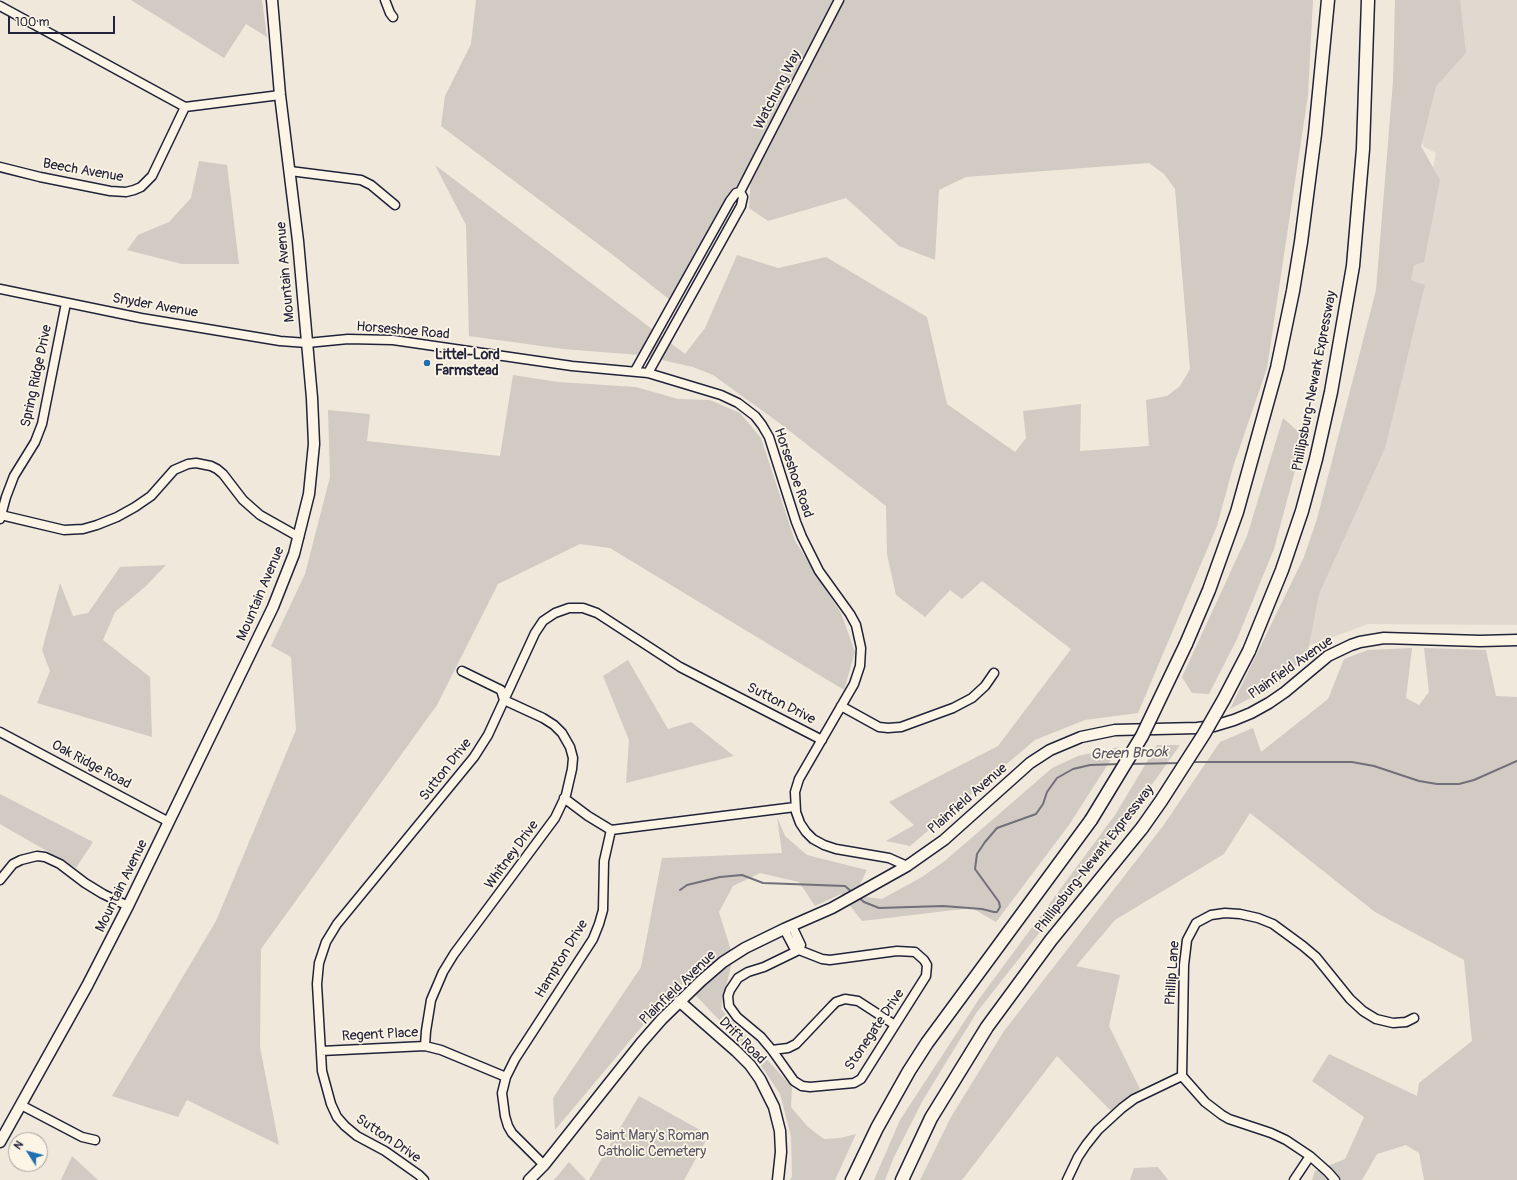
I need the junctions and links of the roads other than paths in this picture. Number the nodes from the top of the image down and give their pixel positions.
1 (272, 0) edge
2 (385, 0) edge
3 (839, 0) edge
4 (1328, 0) edge
5 (1368, 0) edge
6 (0, 6) edge
7 (393, 17) dead end
8 (280, 95) junction
9 (185, 107) junction
10 (0, 167) edge
11 (290, 171) junction
12 (740, 192) junction
13 (395, 205) dead end
14 (0, 289) edge
15 (66, 303) junction
16 (307, 343) junction
17 (635, 371) junction
18 (648, 373) junction
19 (1, 517) edge
20 (299, 537) junction
21 (1517, 640) edge
22 (462, 671) dead end
23 (994, 674) dead end
24 (504, 700) junction
25 (841, 706) junction
26 (0, 732) edge
27 (822, 740) junction
28 (564, 798) junction
29 (795, 807) junction
30 (169, 822) junction
31 (611, 830) junction
32 (907, 866) junction
33 (0, 880) edge
34 (128, 906) junction
35 (788, 927) junction
36 (799, 950) junction
37 (679, 1001) junction
38 (1414, 1018) dead end
39 (895, 1025) junction
40 (425, 1046) junction
41 (772, 1050) junction
42 (321, 1051) junction
43 (1182, 1076) junction
44 (506, 1077) junction
45 (20, 1105) junction
46 (95, 1140) dead end
47 (0, 1142) edge
48 (1310, 1156) junction
49 (544, 1165) junction
50 (424, 1180) edge
51 (529, 1180) edge
52 (778, 1180) edge
53 (852, 1180) edge
54 (902, 1180) edge
55 (1067, 1180) edge
56 (1294, 1180) edge
57 (1335, 1180) edge

1 - 8 main road, Mountain Avenue
2 - 7 street
3 - 12 street, Watchung Way
4 - 53 highway, Phillipsburg-Newark Expressway, bridge
5 - 54 highway, Phillipsburg-Newark Expressway, bridge
6 - 9 street
8 - 9 street
8 - 11 main road, Mountain Avenue
9 - 10 street, Beech Avenue
11 - 13 street
11 - 16 main road, Mountain Avenue
12 - 17 street, Watchung Way
12 - 18 street, Watchung Way
14 - 15 street, Snyder Avenue
15 - 16 street, Snyder Avenue
15 - 19 street, Spring Ridge Drive
16 - 17 street, Horseshoe Road
16 - 20 main road, Mountain Avenue
17 - 18 street, Horseshoe Road
18 - 25 street, Horseshoe Road
19 - 20 street
20 - 30 main road, Mountain Avenue
21 - 32 main road, Plainfield Avenue
22 - 24 street
23 - 25 street
24 - 27 street, Sutton Drive
24 - 28 street, Whitney Drive
24 - 42 street, Sutton Drive
25 - 27 street, Horseshoe Road
26 - 30 street, Oak Ridge Road
27 - 29 street, Horseshoe Road
28 - 31 street
28 - 40 street, Whitney Drive
29 - 31 street
29 - 32 street, Horseshoe Road
30 - 34 main road, Mountain Avenue
31 - 44 street, Hampton Drive
32 - 35 main road, Plainfield Avenue
33 - 34 street
34 - 45 main road, Mountain Avenue
35 - 36 street
35 - 37 main road, Plainfield Avenue
36 - 39 street, Stonegate Drive
36 - 41 street, Stonegate Drive
37 - 49 main road, Plainfield Avenue
37 - 52 main road, Drift Road
38 - 43 street, Phillip Lane
39 - 41 street
39 - 41 street, Stonegate Drive
40 - 42 street, Regent Place
40 - 44 street, Regent Place
42 - 50 street, Sutton Drive
43 - 48 street
43 - 55 street
44 - 49 street, Hampton Drive
45 - 46 street
45 - 47 main road, Mountain Avenue
48 - 56 street
48 - 57 street
49 - 51 main road, Plainfield Avenue

